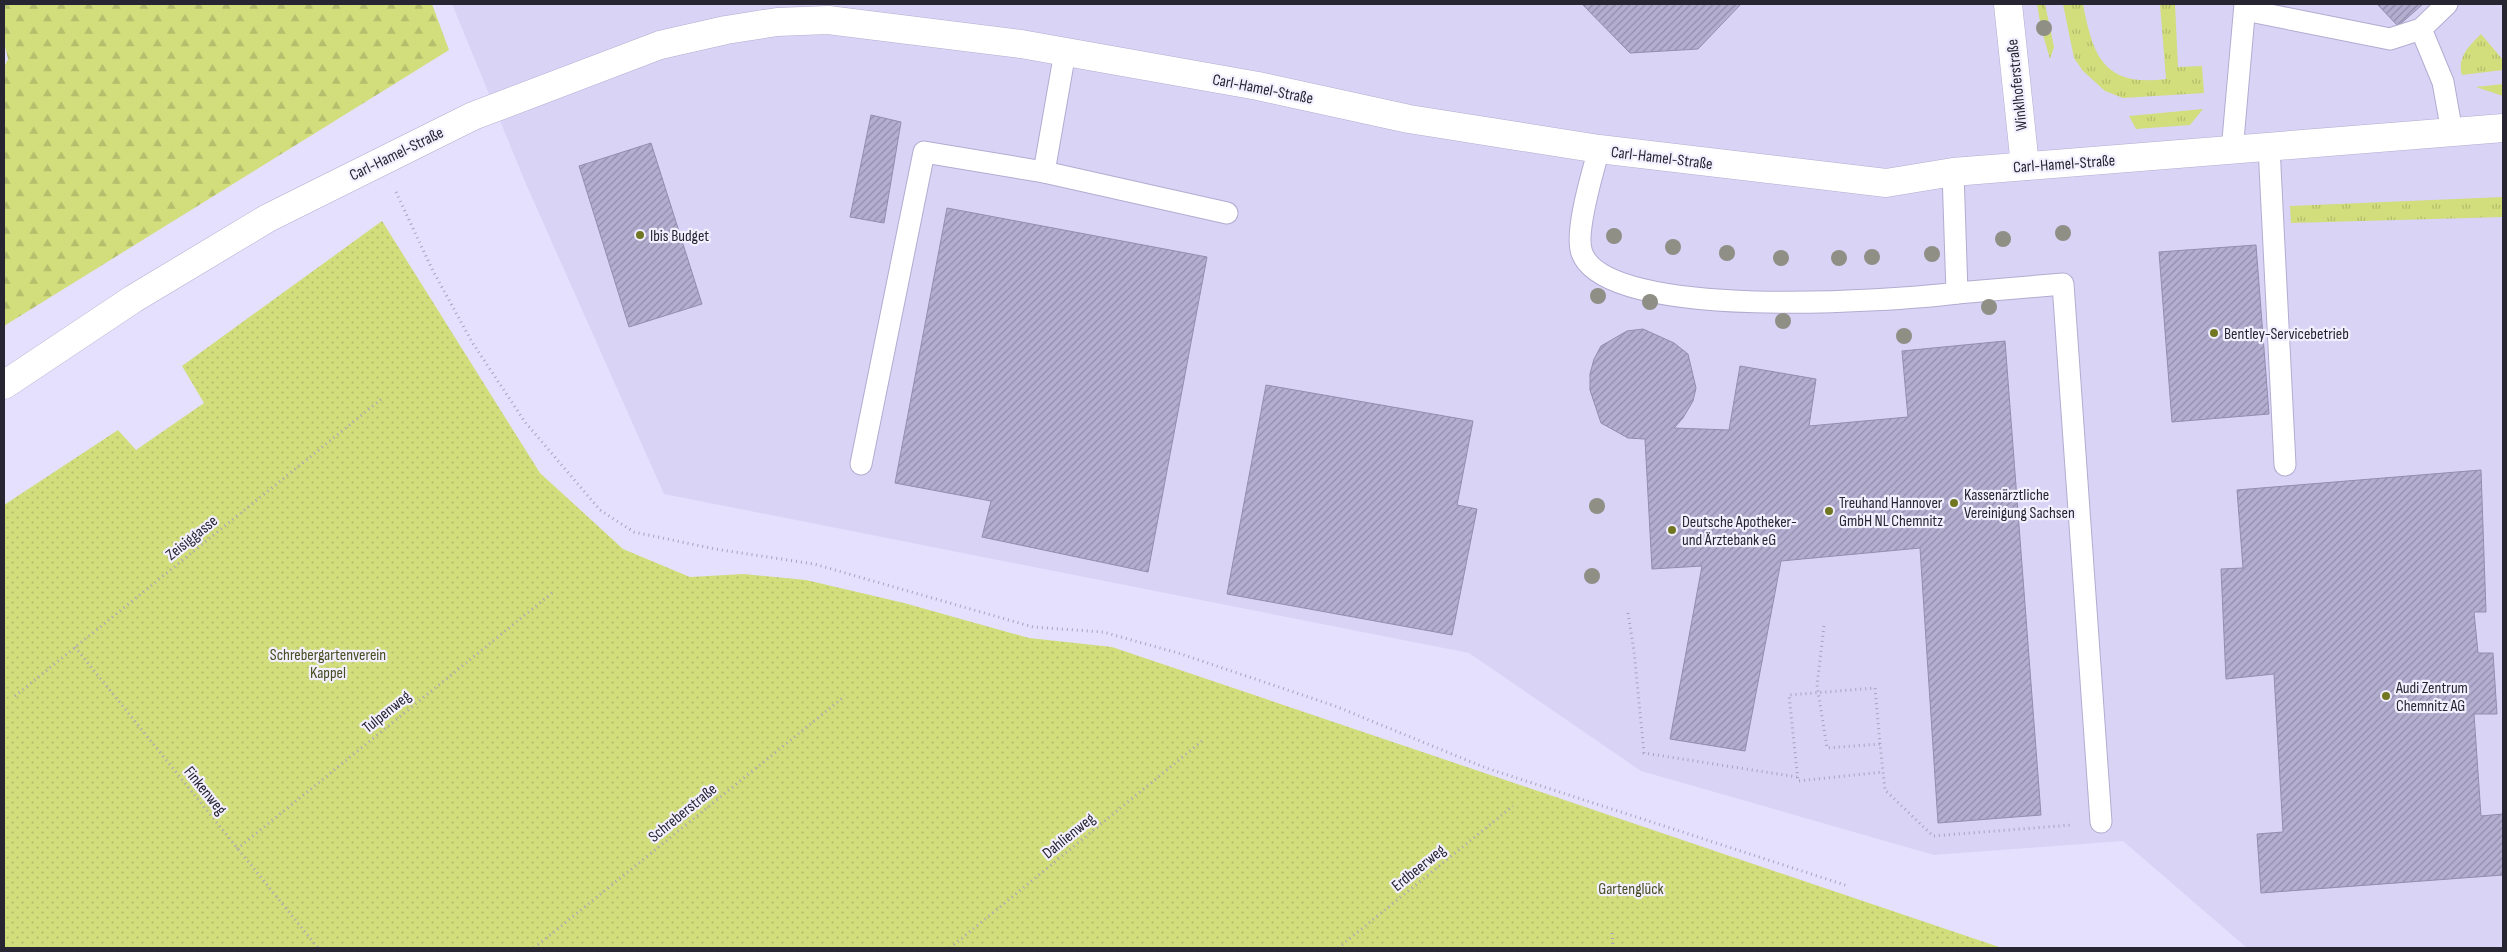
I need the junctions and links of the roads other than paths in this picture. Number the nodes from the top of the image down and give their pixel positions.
1 (2008, 4) edge
2 (2301, 4) edge
3 (2447, 4) edge
4 (2245, 7) edge
5 (827, 12) edge
6 (2286, 18) junction
7 (2420, 29) junction
8 (1065, 52) junction
9 (2503, 128) edge
10 (2452, 132) junction
11 (2269, 147) junction
12 (1599, 149) junction
13 (2232, 151) junction
14 (2025, 166) junction
15 (1044, 172) junction
16 (1953, 172) junction
17 (1227, 213) dead end
18 (1957, 293) junction
19 (4, 385) edge
20 (861, 464) dead end
21 (2285, 465) dead end
22 (2101, 822) road end

1 - 14 main road, Winklhoferstraße
2 - 6 lane
3 - 7 lane
4 - 6 lane
4 - 13 lane
5 - 8 main road, Carl-Hamel-Straße
5 - 19 main road, Carl-Hamel-Straße
6 - 7 lane
7 - 10 lane
8 - 12 main road, Carl-Hamel-Straße
8 - 15 lane
9 - 10 main road, Carl-Hamel-Straße
10 - 11 main road, Carl-Hamel-Straße
11 - 13 main road, Carl-Hamel-Straße
11 - 21 lane
12 - 16 main road, Carl-Hamel-Straße
12 - 18 lane
13 - 14 main road, Carl-Hamel-Straße
14 - 16 main road, Carl-Hamel-Straße
15 - 17 lane
15 - 20 lane
16 - 18 lane
18 - 22 lane

